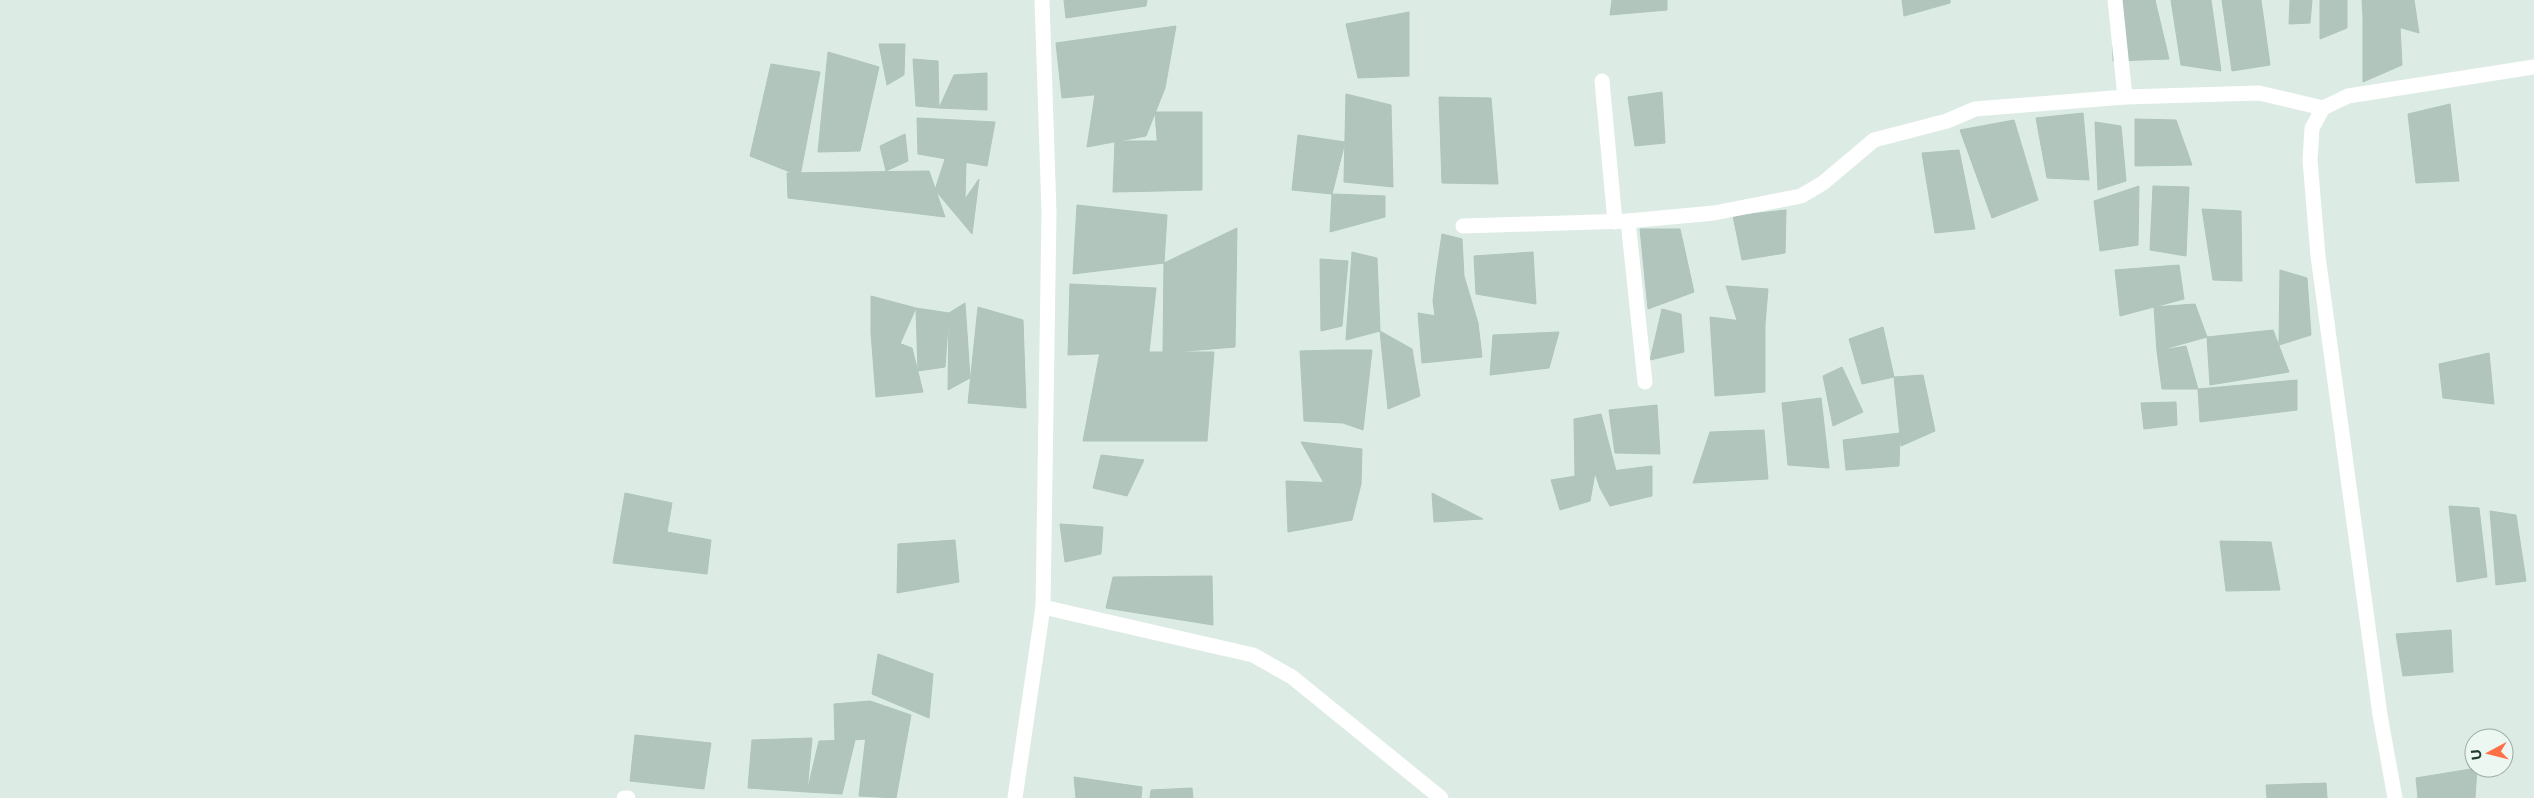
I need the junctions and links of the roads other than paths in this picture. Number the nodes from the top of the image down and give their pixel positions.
1 (1042, 0) edge
2 (2115, 0) edge
3 (2534, 67) edge
4 (1602, 81) dead end
5 (2126, 97) junction
6 (2323, 108) junction
7 (1622, 222) junction
8 (1464, 226) dead end
9 (1645, 382) dead end
10 (1043, 607) junction
11 (624, 798) edge
12 (628, 798) edge
13 (1015, 798) edge
14 (1440, 798) edge
15 (2395, 798) edge

1 - 10 street
2 - 5 street
3 - 6 street
4 - 7 street
5 - 6 street
5 - 7 street
6 - 15 street
7 - 8 street
7 - 9 street
10 - 13 street
10 - 14 street
11 - 12 street

